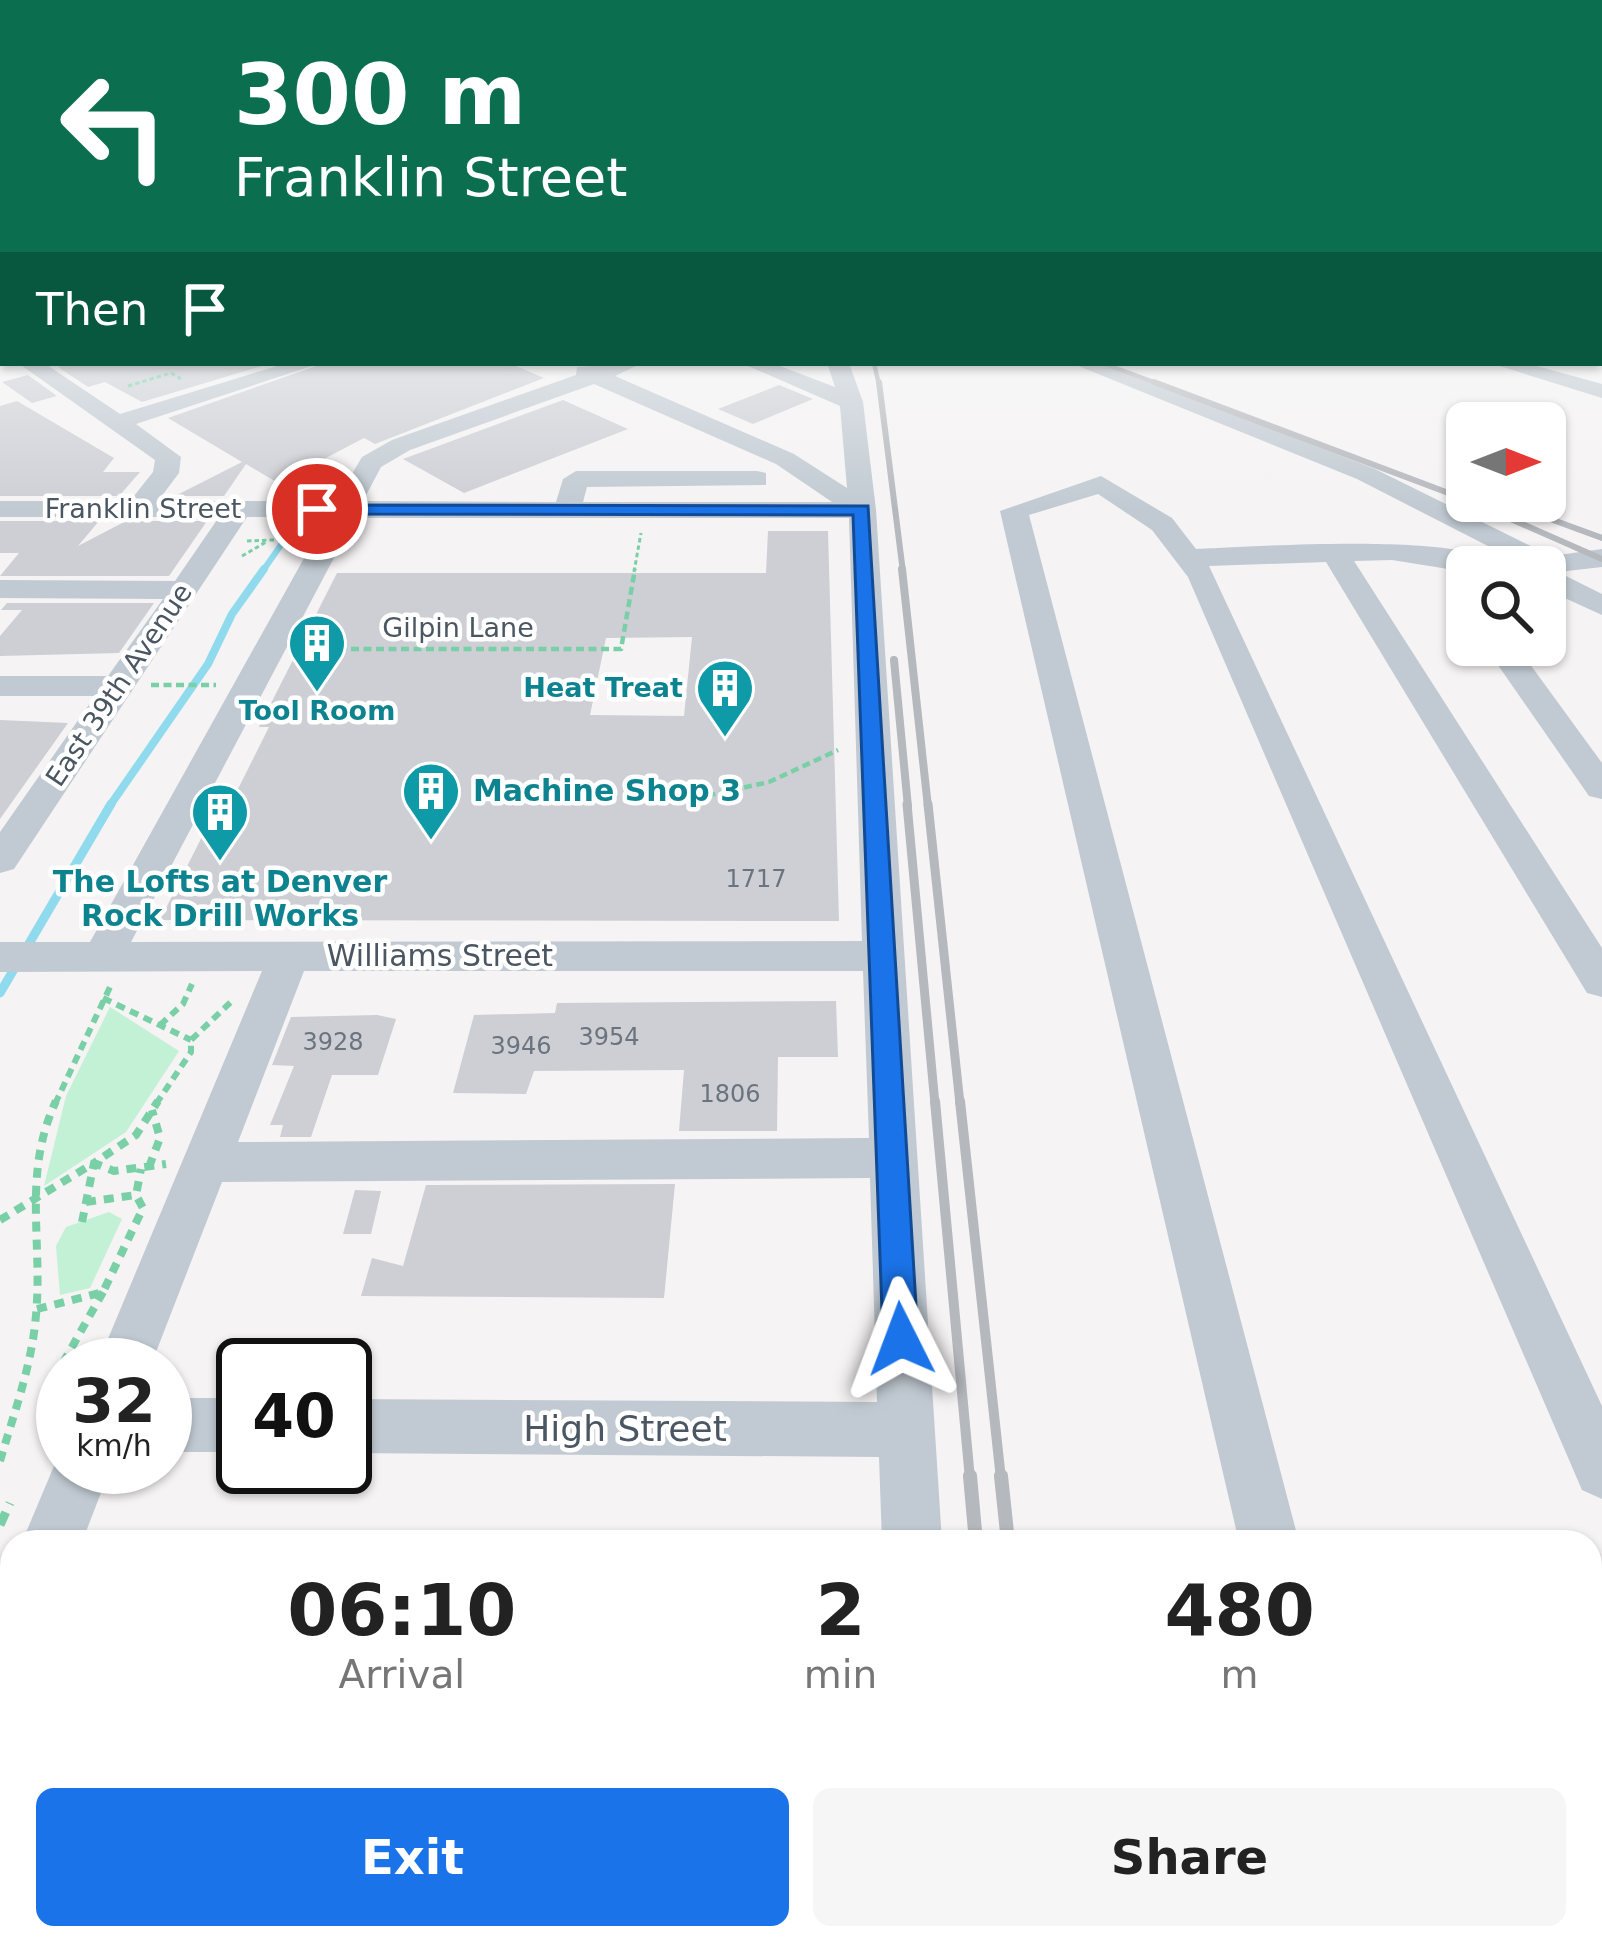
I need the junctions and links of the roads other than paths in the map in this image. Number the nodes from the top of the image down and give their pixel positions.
1 (34, 366) edge
2 (223, 366) edge
3 (300, 366) edge
4 (570, 366) edge
5 (623, 366) edge
6 (760, 366) edge
7 (839, 366) edge
8 (1090, 366) edge
9 (1512, 366) edge
10 (594, 376) junction
11 (251, 381) junction
12 (1602, 391) edge
13 (850, 401) junction
14 (598, 406) dead end
15 (118, 422) junction
16 (638, 424) dead end
17 (697, 452) dead end
18 (0, 509) edge
19 (138, 509) junction
20 (568, 510) junction
21 (862, 510) junction
22 (340, 515) junction
23 (241, 525) junction
24 (1498, 546) edge
25 (1335, 553) junction
26 (1437, 557) junction
27 (1188, 558) junction
28 (1602, 558) edge
29 (1446, 559) edge
30 (1566, 569) edge
31 (1446, 570) edge
32 (1566, 584) edge
33 (0, 589) edge
34 (184, 590) junction
35 (1602, 606) edge
36 (1515, 666) edge
37 (0, 686) edge
38 (132, 686) junction
39 (1602, 788) edge
40 (0, 805) edge
41 (38, 805) junction
42 (0, 860) edge
43 (289, 956) junction
44 (880, 956) junction
45 (0, 957) edge
46 (98, 973) junction
47 (1602, 982) edge
48 (891, 1158) junction
49 (206, 1162) junction
50 (135, 1338) edge
51 (372, 1426) edge
52 (906, 1430) junction
53 (1602, 1470) edge
54 (57, 1494) edge
55 (31, 1522) edge
56 (911, 1530) edge
57 (1266, 1530) edge

1 - 15 street
2 - 11 street
3 - 11 street
4 - 10 street
5 - 10 street
6 - 13 street
7 - 13 street
8 - 24 street
9 - 12 street
10 - 21 street
10 - 22 street
11 - 15 street
13 - 21 street
14 - 16 street
15 - 19 street
17 - 20 street
18 - 19 street, Franklin Street
19 - 23 street, Franklin Street
20 - 21 street, Franklin Street
20 - 22 street, Franklin Street
21 - 44 street
22 - 23 street, Franklin Street
22 - 46 street
23 - 34 street, East 39th Avenue
25 - 26 street
25 - 27 street
25 - 47 street
26 - 29 street
26 - 31 street
27 - 53 street
27 - 57 street
28 - 30 street
32 - 35 street
33 - 34 street
34 - 38 street, East 39th Avenue
36 - 39 street
37 - 38 street
38 - 41 street, East 39th Avenue
40 - 41 street
41 - 42 street, East 39th Avenue
43 - 44 street, Williams Street
43 - 46 street, Williams Street
43 - 49 street
44 - 48 street
45 - 46 street, Williams Street
48 - 49 street
48 - 52 street
49 - 50 street
51 - 52 street, High Street
52 - 56 street
54 - 55 street

